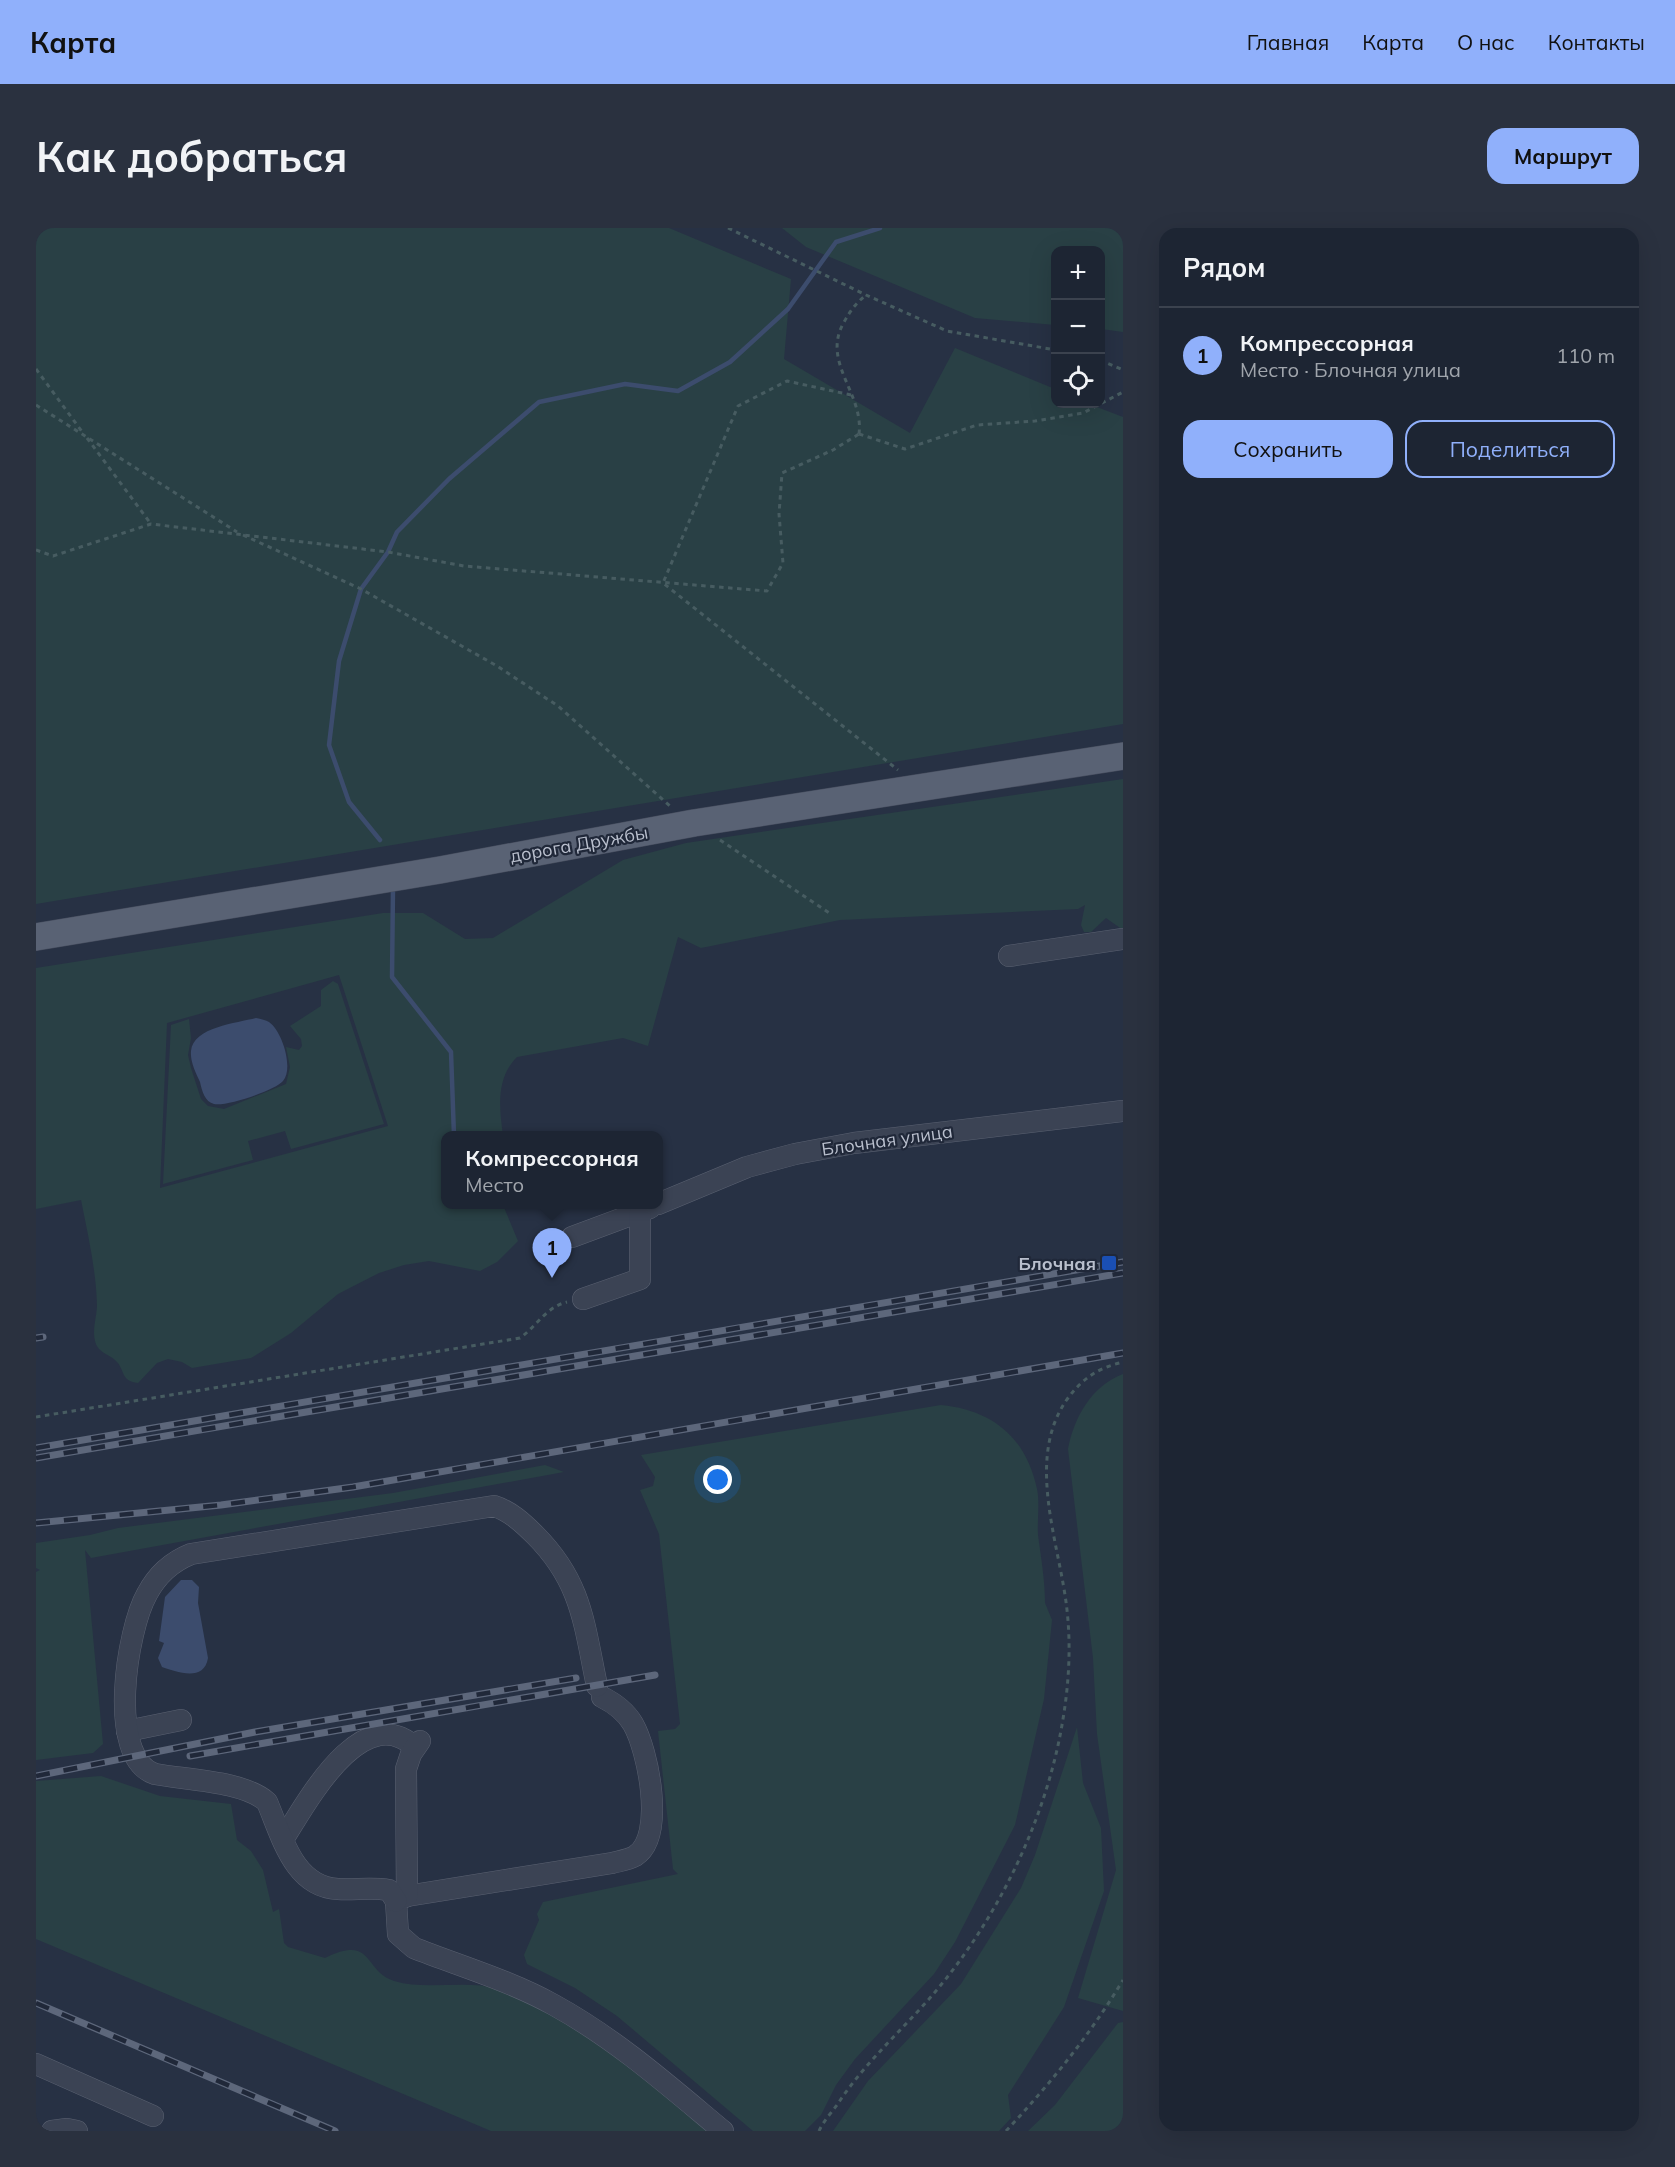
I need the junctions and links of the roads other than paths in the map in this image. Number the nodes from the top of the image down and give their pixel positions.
1 (1123, 756) edge
2 (36, 938) edge
3 (1123, 939) edge
4 (1009, 956) dead end
5 (1123, 1111) edge
6 (663, 1202) edge
7 (647, 1209) edge
8 (652, 1209) edge
9 (572, 1237) dead end
10 (583, 1299) road end
11 (181, 1720) dead end
12 (127, 1731) junction
13 (284, 1838) junction
14 (402, 1898) junction
15 (36, 2064) edge
16 (153, 2116) dead end
17 (52, 2131) edge
18 (77, 2131) edge
19 (723, 2131) edge

1 - 2 main road, дорога Дружбы
3 - 4 street
5 - 6 street, Блочная улица
7 - 9 street, Блочная улица
8 - 10 street
11 - 12 street
12 - 13 street
12 - 14 street
13 - 14 street
13 - 14 street
14 - 19 street
15 - 16 street
17 - 18 street

